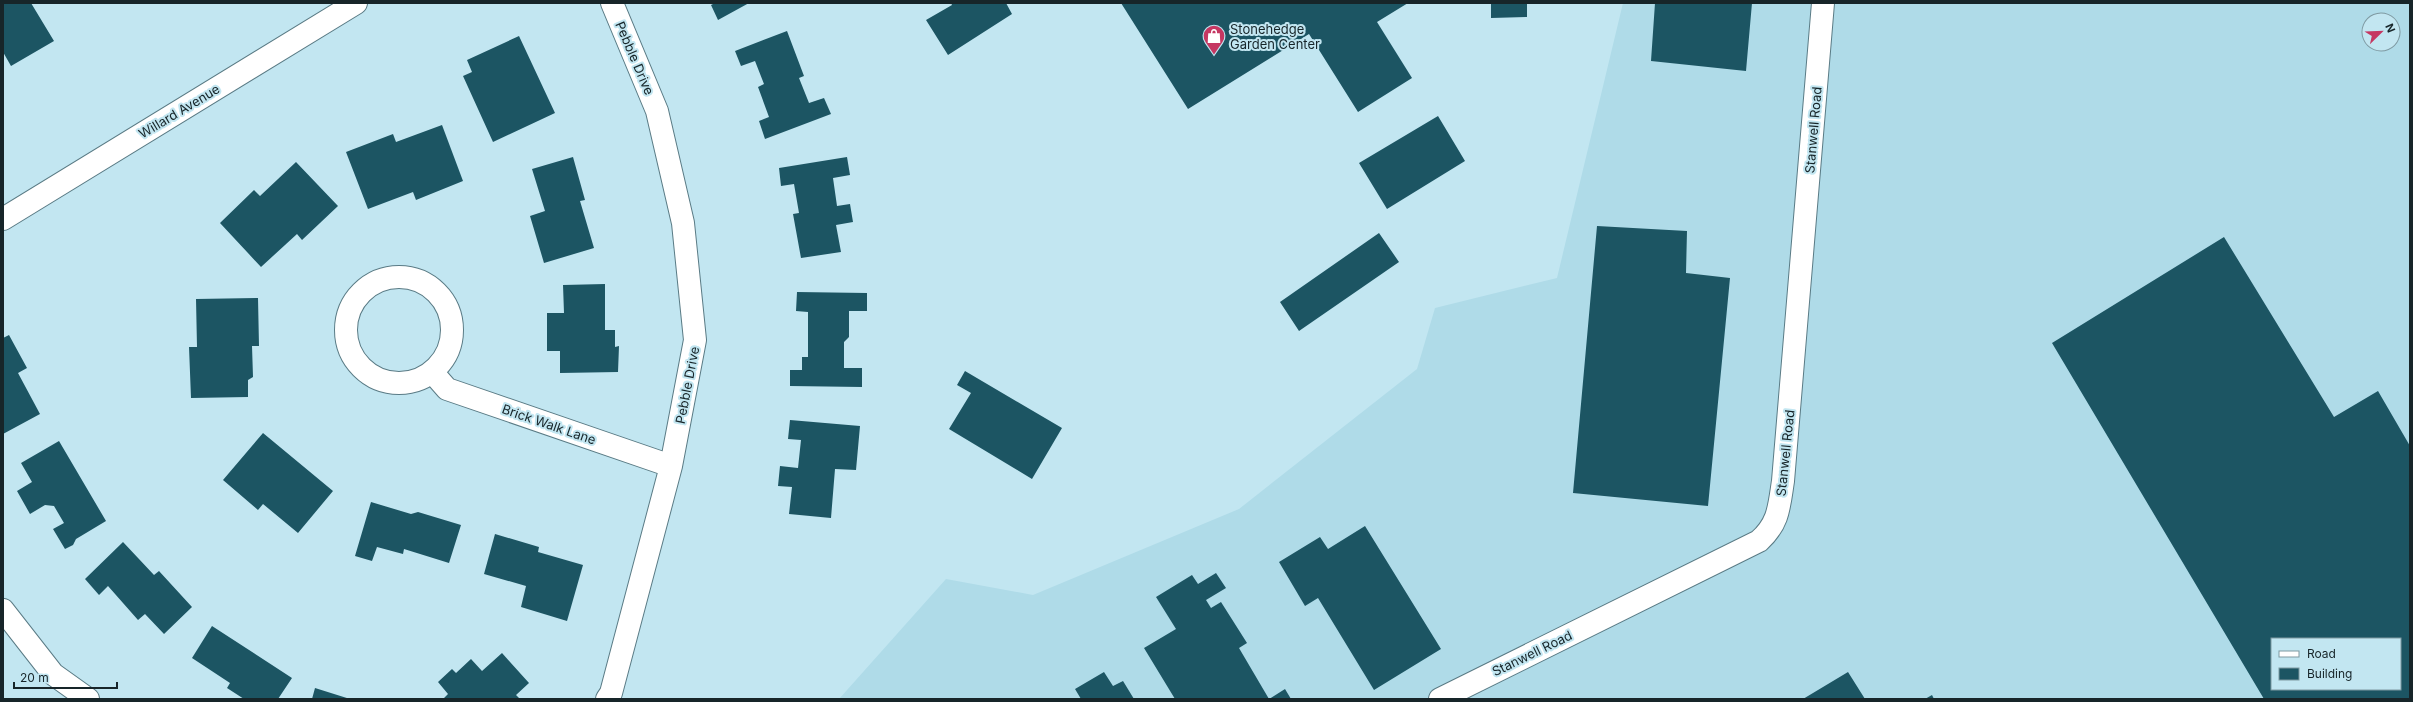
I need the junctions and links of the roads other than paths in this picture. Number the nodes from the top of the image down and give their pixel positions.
1 (356, 3) edge
2 (612, 3) edge
3 (1823, 3) edge
4 (3, 219) edge
5 (433, 373) junction
6 (671, 466) junction
7 (3, 610) edge
8 (88, 699) edge
9 (607, 699) edge
10 (1440, 699) edge

1 - 4 street, Willard Avenue
2 - 6 street, Pebble Drive
3 - 10 street, Stanwell Road
5 - 5 street
5 - 6 street, Brick Walk Lane
6 - 9 street, Pebble Drive
7 - 8 street

